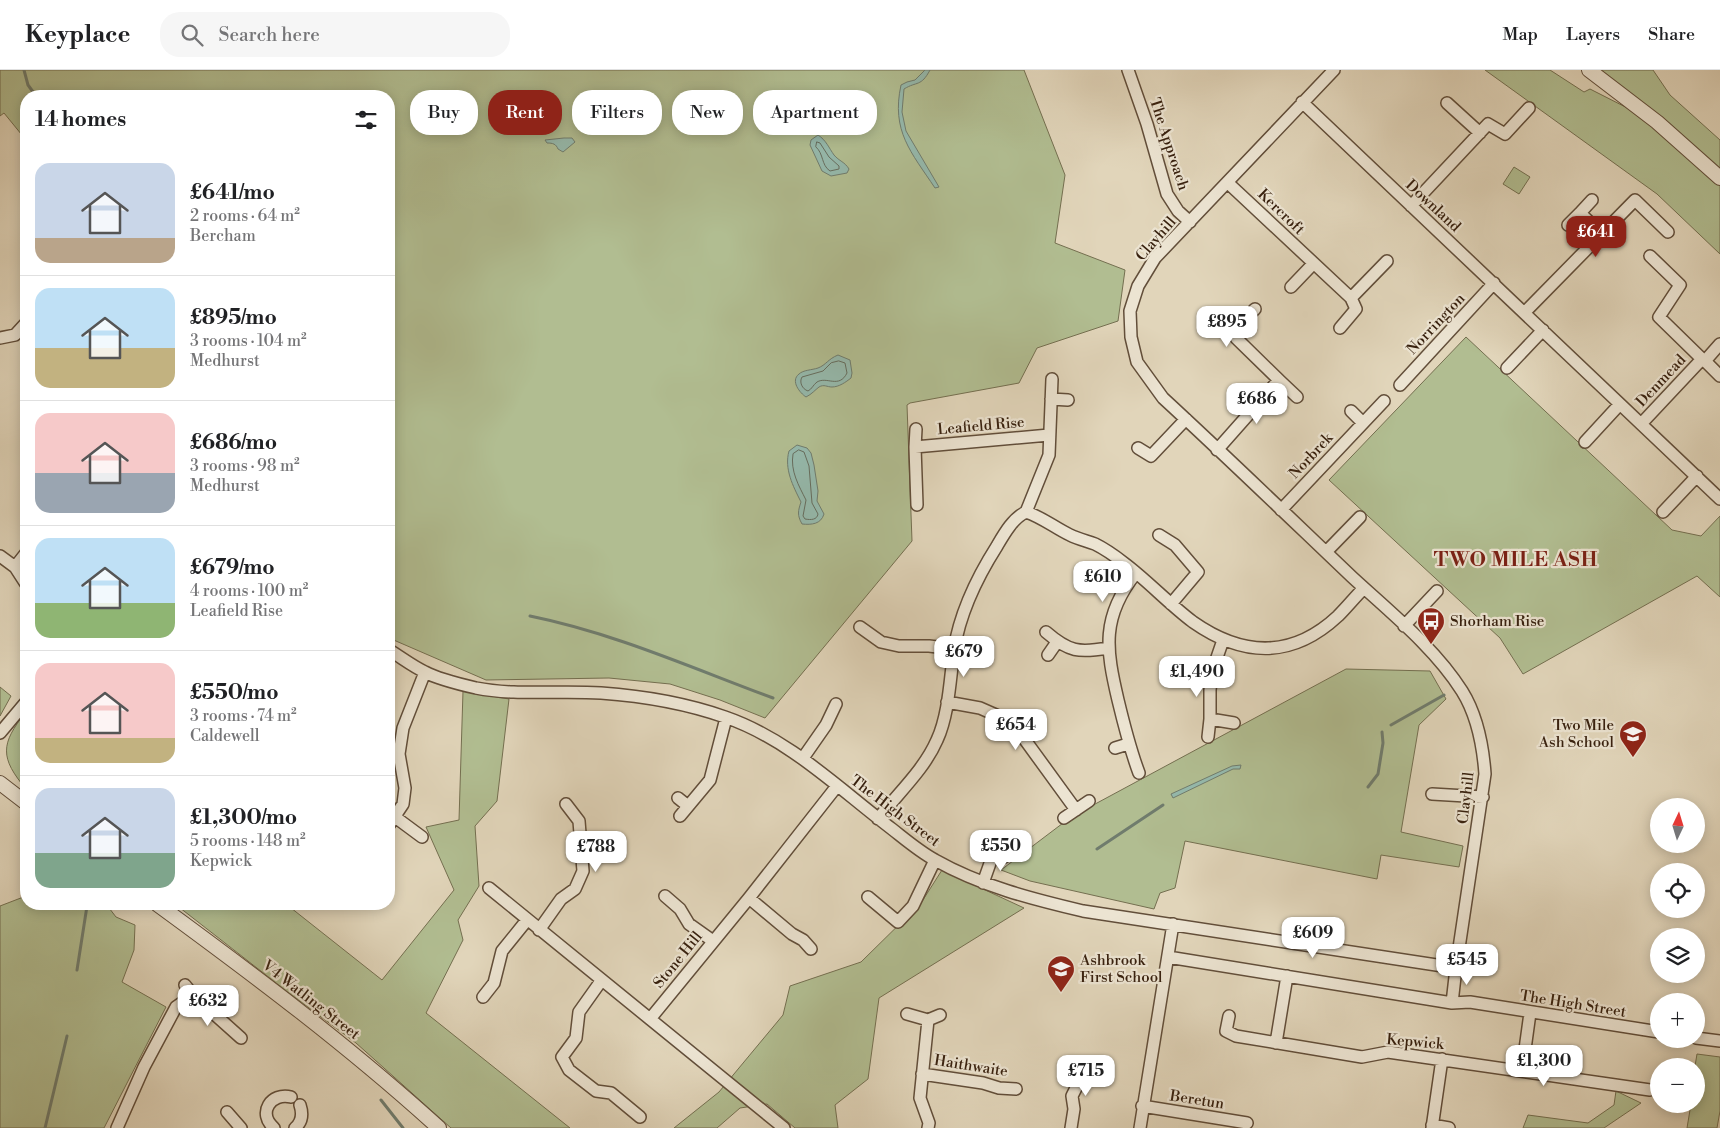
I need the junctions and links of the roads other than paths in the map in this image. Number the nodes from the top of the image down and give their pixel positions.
1 (1128, 70) edge
2 (1334, 70) edge
3 (1588, 70) edge
4 (1302, 102) junction
5 (1447, 103) dead end
6 (1529, 108) dead end
7 (1480, 133) junction
8 (1720, 178) edge
9 (1228, 183) junction
10 (1592, 200) dead end
11 (1411, 206) junction
12 (1580, 213) junction
13 (1190, 222) junction
14 (1568, 225) dead end
15 (1668, 232) dead end
16 (1602, 234) junction
17 (1650, 256) dead end
18 (1387, 261) dead end
19 (1313, 264) junction
20 (1494, 284) junction
21 (1292, 287) dead end
22 (1351, 298) junction
23 (1255, 308) dead end
24 (1525, 312) junction
25 (1340, 328) dead end
26 (20, 330) edge
27 (1543, 330) junction
28 (0, 338) edge
29 (1720, 344) edge
30 (1703, 360) junction
31 (1507, 368) dead end
32 (1720, 376) edge
33 (1052, 378) dead end
34 (1279, 380) junction
35 (1400, 385) dead end
36 (1297, 397) dead end
37 (1051, 399) junction
38 (1068, 400) dead end
39 (1384, 400) dead end
40 (1620, 404) junction
41 (1351, 411) dead end
42 (1186, 419) junction
43 (1363, 423) junction
44 (1641, 424) junction
45 (916, 429) dead end
46 (1049, 435) junction
47 (1585, 442) dead end
48 (915, 448) junction
49 (1138, 448) dead end
50 (1217, 450) junction
51 (1697, 476) junction
52 (1720, 499) edge
53 (917, 505) dead end
54 (1281, 510) junction
55 (1026, 512) junction
56 (1663, 512) dead end
57 (1360, 517) dead end
58 (1160, 535) dead end
59 (1326, 552) junction
60 (0, 556) edge
61 (20, 560) edge
62 (15, 567) junction
63 (1136, 573) junction
64 (20, 575) edge
65 (1364, 588) junction
66 (1437, 591) dead end
67 (1171, 604) junction
68 (1404, 626) junction
69 (860, 627) dead end
70 (1046, 632) dead end
71 (1223, 640) junction
72 (1057, 642) junction
73 (1108, 648) junction
74 (954, 649) junction
75 (395, 654) edge
76 (1048, 655) dead end
77 (425, 672) junction
78 (947, 702) junction
79 (836, 704) dead end
80 (20, 709) edge
81 (726, 718) junction
82 (1210, 719) junction
83 (1234, 723) dead end
84 (0, 733) edge
85 (1208, 737) dead end
86 (1128, 744) junction
87 (1115, 748) dead end
88 (395, 751) edge
89 (395, 757) edge
90 (803, 758) junction
91 (1140, 773) dead end
92 (0, 783) edge
93 (837, 786) junction
94 (1432, 794) dead end
95 (1483, 797) junction
96 (20, 798) edge
97 (678, 798) dead end
98 (1089, 801) dead end
99 (566, 804) dead end
100 (688, 806) junction
101 (1076, 810) junction
102 (395, 816) edge
103 (680, 816) dead end
104 (1064, 818) dead end
105 (878, 819) junction
106 (395, 823) edge
107 (422, 837) dead end
108 (982, 846) dead end
109 (935, 860) junction
110 (983, 883) junction
111 (489, 888) dead end
112 (665, 896) dead end
113 (748, 898) junction
114 (868, 898) dead end
115 (165, 910) edge
116 (527, 920) junction
117 (1173, 924) junction
118 (539, 930) junction
119 (713, 941) junction
120 (811, 949) dead end
121 (1168, 957) junction
122 (1456, 968) junction
123 (1287, 976) junction
124 (601, 981) junction
125 (185, 985) dead end
126 (193, 995) junction
127 (483, 997) dead end
128 (1452, 1003) junction
129 (1530, 1013) junction
130 (907, 1014) dead end
131 (940, 1014) dead end
132 (1228, 1016) dead end
133 (650, 1019) junction
134 (928, 1020) junction
135 (1650, 1031) edge
136 (241, 1038) dead end
137 (1705, 1040) edge
138 (1276, 1042) junction
139 (1720, 1042) edge
140 (1442, 1059) junction
141 (1080, 1063) dead end
142 (1522, 1071) junction
143 (922, 1074) junction
144 (1016, 1088) dead end
145 (1650, 1090) dead end
146 (1142, 1106) junction
147 (227, 1112) dead end
148 (640, 1117) dead end
149 (1247, 1123) dead end
150 (271, 1127) edge
151 (1432, 1127) edge
152 (117, 1128) edge
153 (241, 1128) edge
154 (295, 1128) edge
155 (439, 1128) edge
156 (784, 1128) edge
157 (928, 1128) edge
158 (1071, 1128) edge
159 (1140, 1128) edge
160 (1449, 1128) edge

1 - 13 street, The Approach
2 - 4 street, Clayhill
3 - 8 street
4 - 9 street, Clayhill
4 - 11 street, Downland
5 - 7 street
6 - 7 street
7 - 11 street
9 - 13 street, Clayhill
9 - 19 street, Kercroft
10 - 12 street
11 - 20 street, Downland
12 - 14 street
12 - 16 street
13 - 42 street, Clayhill
15 - 16 street
16 - 24 street
17 - 30 street, Denmead
18 - 22 street
19 - 21 street
19 - 22 street, Kercroft
20 - 24 street, Downland
20 - 35 street, Norrington
22 - 25 street
23 - 34 street
24 - 27 street, Downland
26 - 28 street
27 - 31 street
27 - 40 street, Downland
29 - 30 street, Denmead
30 - 32 street, Denmead
30 - 44 street, Denmead
33 - 37 street
34 - 36 street
34 - 50 street
37 - 38 street
37 - 46 street
39 - 43 street, Norbrek
40 - 44 street, Downland
40 - 47 street
41 - 43 street
42 - 49 street
42 - 50 street, Clayhill
43 - 54 street, Norbrek
44 - 51 street, Downland
45 - 48 street, Leafield Rise
46 - 48 street, Leafield Rise
46 - 55 street
48 - 53 street, Leafield Rise
50 - 54 street, Clayhill
51 - 52 street, Downland
51 - 56 street
54 - 59 street, Clayhill
55 - 63 street
55 - 74 street
57 - 59 street
58 - 67 street
59 - 65 street, Clayhill
60 - 62 street
61 - 62 street
62 - 64 street
63 - 67 street
63 - 73 street
65 - 68 street, Clayhill
65 - 71 street
66 - 68 street
67 - 71 street
68 - 95 street, Clayhill
69 - 74 street
70 - 72 street
71 - 82 street
72 - 73 street
72 - 76 street
73 - 86 street
74 - 78 street
75 - 77 street, The High Street
77 - 81 street, The High Street
77 - 88 street
78 - 101 street
78 - 105 street
79 - 90 street
80 - 84 street
81 - 90 street, The High Street
81 - 100 street
82 - 83 street
82 - 85 street
86 - 87 street
86 - 91 street
89 - 102 street
90 - 93 street, The High Street
92 - 96 street
93 - 105 street, The High Street
93 - 113 street, Stone Hill
94 - 95 street
95 - 122 street, Clayhill
97 - 100 street
98 - 101 street
99 - 118 street
100 - 103 street
101 - 104 street
105 - 109 street, The High Street
106 - 107 street
108 - 110 street
109 - 110 street, The High Street
109 - 114 street
110 - 117 street, The High Street
111 - 116 street
112 - 119 street
113 - 119 street, Stone Hill
113 - 120 street
115 - 155 street, V4 Watling Street
116 - 118 street
116 - 127 street
117 - 121 street
117 - 122 street, The High Street
118 - 124 street
119 - 133 street, Stone Hill
121 - 123 street, The High Street
121 - 146 street
122 - 128 street
123 - 128 street, The High Street
123 - 138 street
124 - 133 street
124 - 148 street
125 - 126 street
126 - 136 street
126 - 152 street
128 - 129 street, The High Street
129 - 135 street, The High Street
129 - 142 street
130 - 134 street
131 - 134 street
132 - 138 street, Kepwick
133 - 156 street
134 - 143 street, Haithwaite
137 - 139 street
138 - 140 street, Kepwick
140 - 142 street, Kepwick
140 - 151 street
141 - 158 street
142 - 145 street, Kepwick
143 - 144 street, Haithwaite
143 - 157 street, Haithwaite
146 - 149 street, Beretun
146 - 159 street
147 - 153 street
150 - 154 street
151 - 160 street

